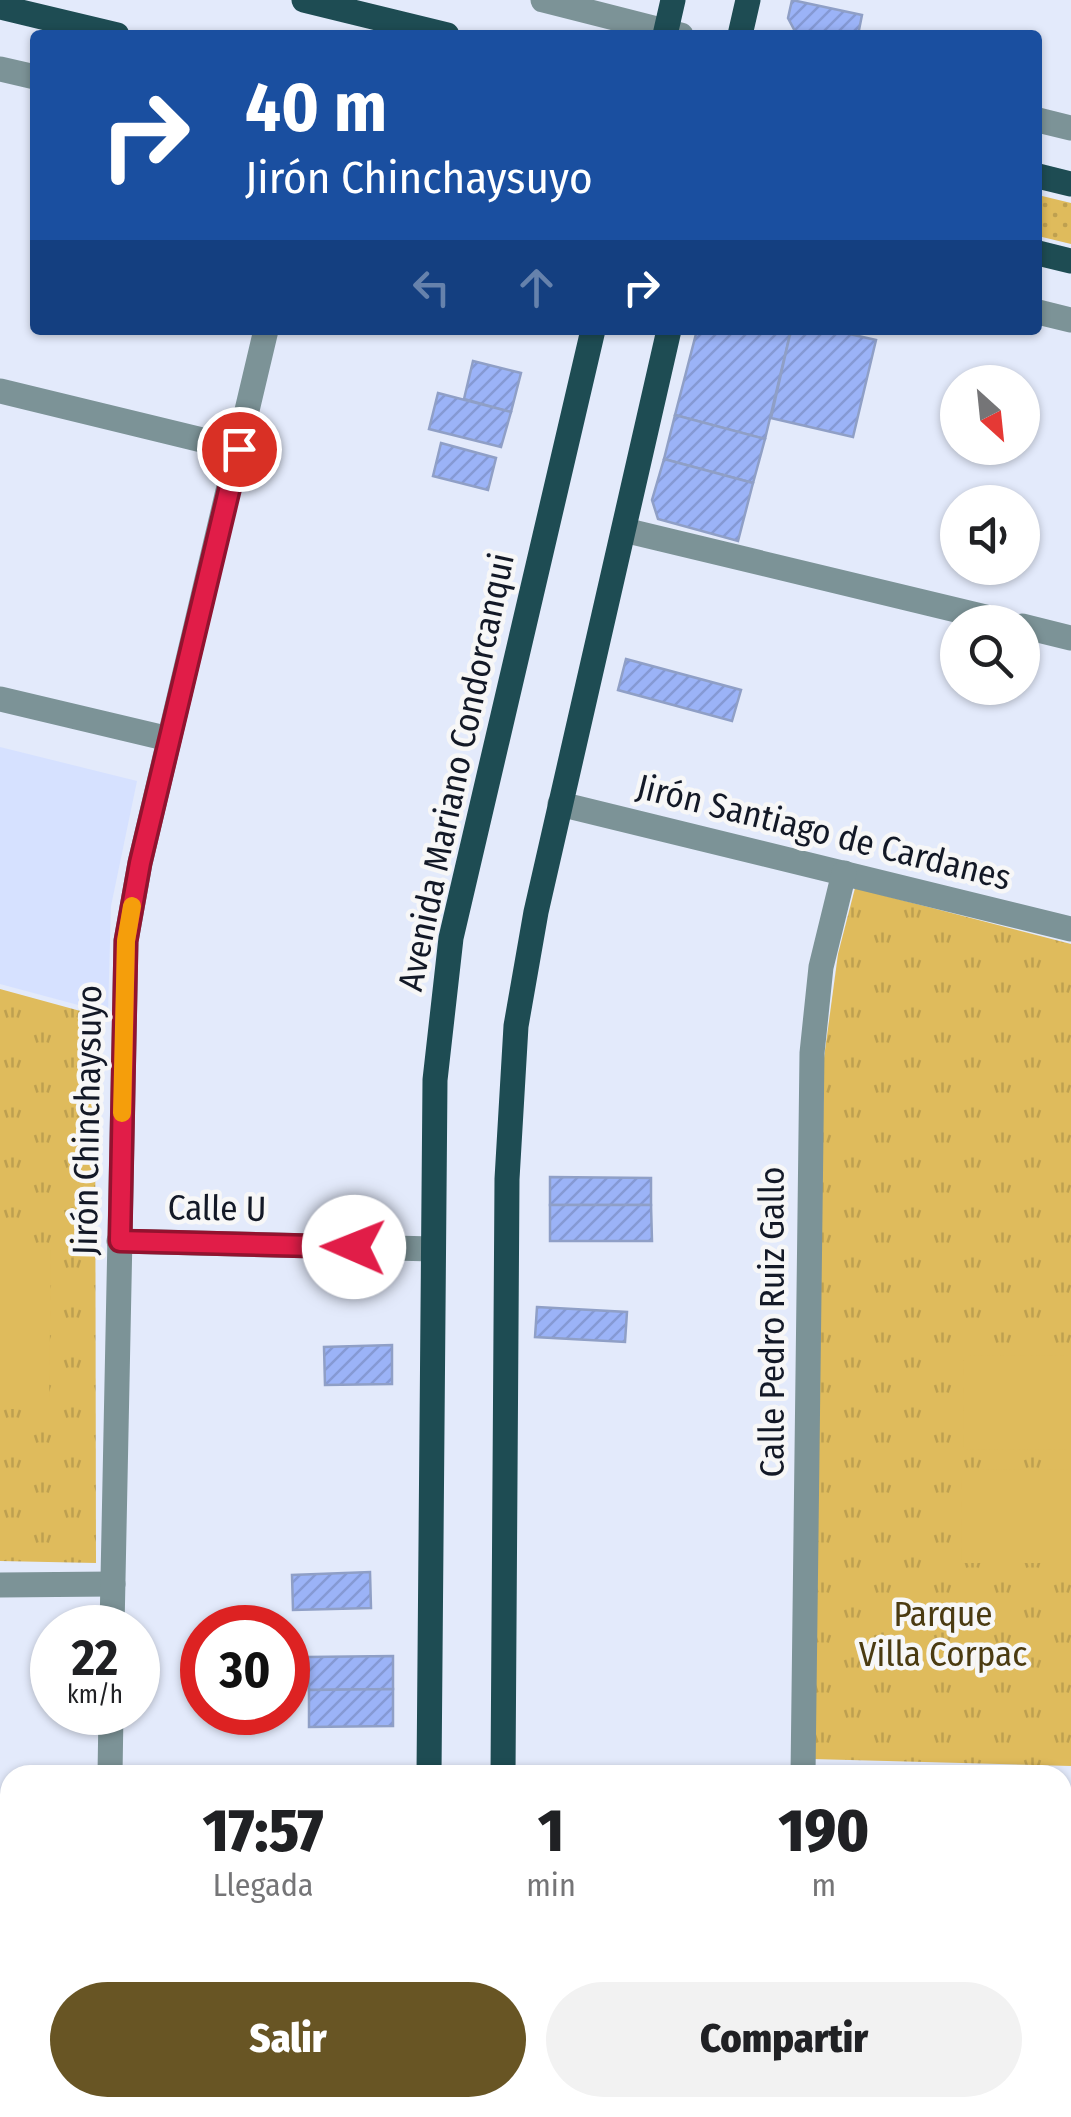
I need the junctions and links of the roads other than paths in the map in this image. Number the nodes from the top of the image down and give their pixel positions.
1 (304, 0) edge
2 (543, 0) edge
3 (673, 0) edge
4 (748, 0) edge
5 (0, 7) edge
6 (96, 30) edge
7 (427, 30) edge
8 (655, 30) edge
9 (670, 30) edge
10 (741, 30) edge
11 (0, 69) edge
12 (30, 76) edge
13 (1042, 121) edge
14 (1071, 128) edge
15 (1042, 177) edge
16 (1071, 184) edge
17 (1042, 255) edge
18 (1071, 261) edge
19 (1042, 313) edge
20 (1071, 320) edge
21 (265, 335) edge
22 (592, 335) edge
23 (668, 335) edge
24 (0, 390) edge
25 (239, 449) junction
26 (624, 530) junction
27 (940, 606) edge
28 (1040, 630) edge
29 (1071, 638) edge
30 (0, 699) edge
31 (168, 739) junction
32 (560, 804) junction
33 (844, 873) junction
34 (1071, 929) edge
35 (120, 1241) junction
36 (433, 1248) junction
37 (0, 1584) edge
38 (113, 1584) junction
39 (113, 1605) edge
40 (111, 1735) edge
41 (110, 1765) edge
42 (429, 1765) edge
43 (503, 1765) edge
44 (803, 1765) edge

1 - 7 main road
2 - 8 street
3 - 9 main road
4 - 10 main road
5 - 6 main road
11 - 12 street
13 - 14 street
15 - 16 main road
17 - 18 main road
19 - 20 street
21 - 25 street, Jirón Chinchaysuyo
22 - 36 main road, Avenida Mariano Condorcanqui
23 - 26 main road
24 - 25 street
25 - 31 street, Jirón Chinchaysuyo
26 - 27 street
26 - 32 main road
28 - 29 street
30 - 31 street
31 - 35 street, Jirón Chinchaysuyo
32 - 33 street, Jirón Santiago de Cardanes
32 - 43 main road
33 - 34 street, Jirón Santiago de Cardanes
33 - 44 street, Calle Pedro Ruiz Gallo
35 - 36 street, Calle U
35 - 38 street, Jirón Chinchaysuyo
36 - 42 main road, Avenida Mariano Condorcanqui
37 - 38 street
38 - 39 street, Jirón Chinchaysuyo
40 - 41 street

